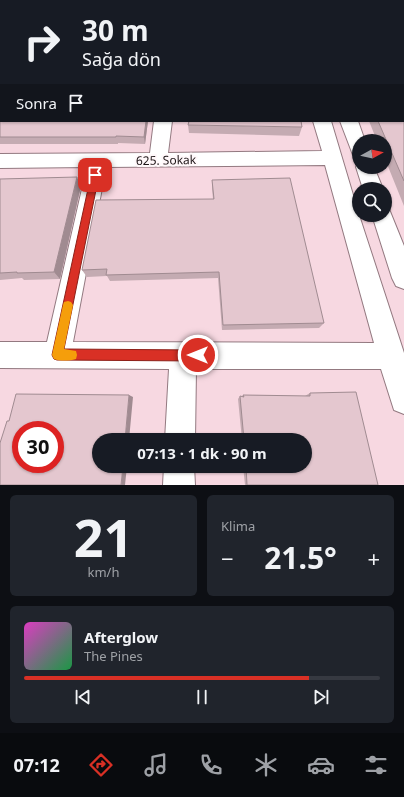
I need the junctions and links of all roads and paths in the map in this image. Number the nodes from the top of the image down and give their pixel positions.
1 (35, 0) edge
2 (42, 0) edge
3 (163, 122) edge
4 (322, 122) edge
5 (349, 122) edge
6 (353, 134) edge
7 (332, 158) junction
8 (98, 160) junction
9 (158, 160) junction
10 (0, 161) edge
11 (384, 222) edge
12 (404, 278) edge
13 (0, 354) edge
14 (57, 355) junction
15 (183, 355) junction
16 (392, 356) junction
17 (404, 400) edge
18 (180, 433) edge
19 (179, 473) edge
20 (179, 485) edge

1 - 2 street
3 - 9 street
4 - 7 street
5 - 6 street
7 - 9 street, 625. Sokak
7 - 16 street
8 - 9 street, 625. Sokak
8 - 10 street, 625. Sokak
8 - 14 street
11 - 12 street
13 - 14 street
14 - 15 street
15 - 16 street
15 - 18 street
16 - 17 street
19 - 20 street

